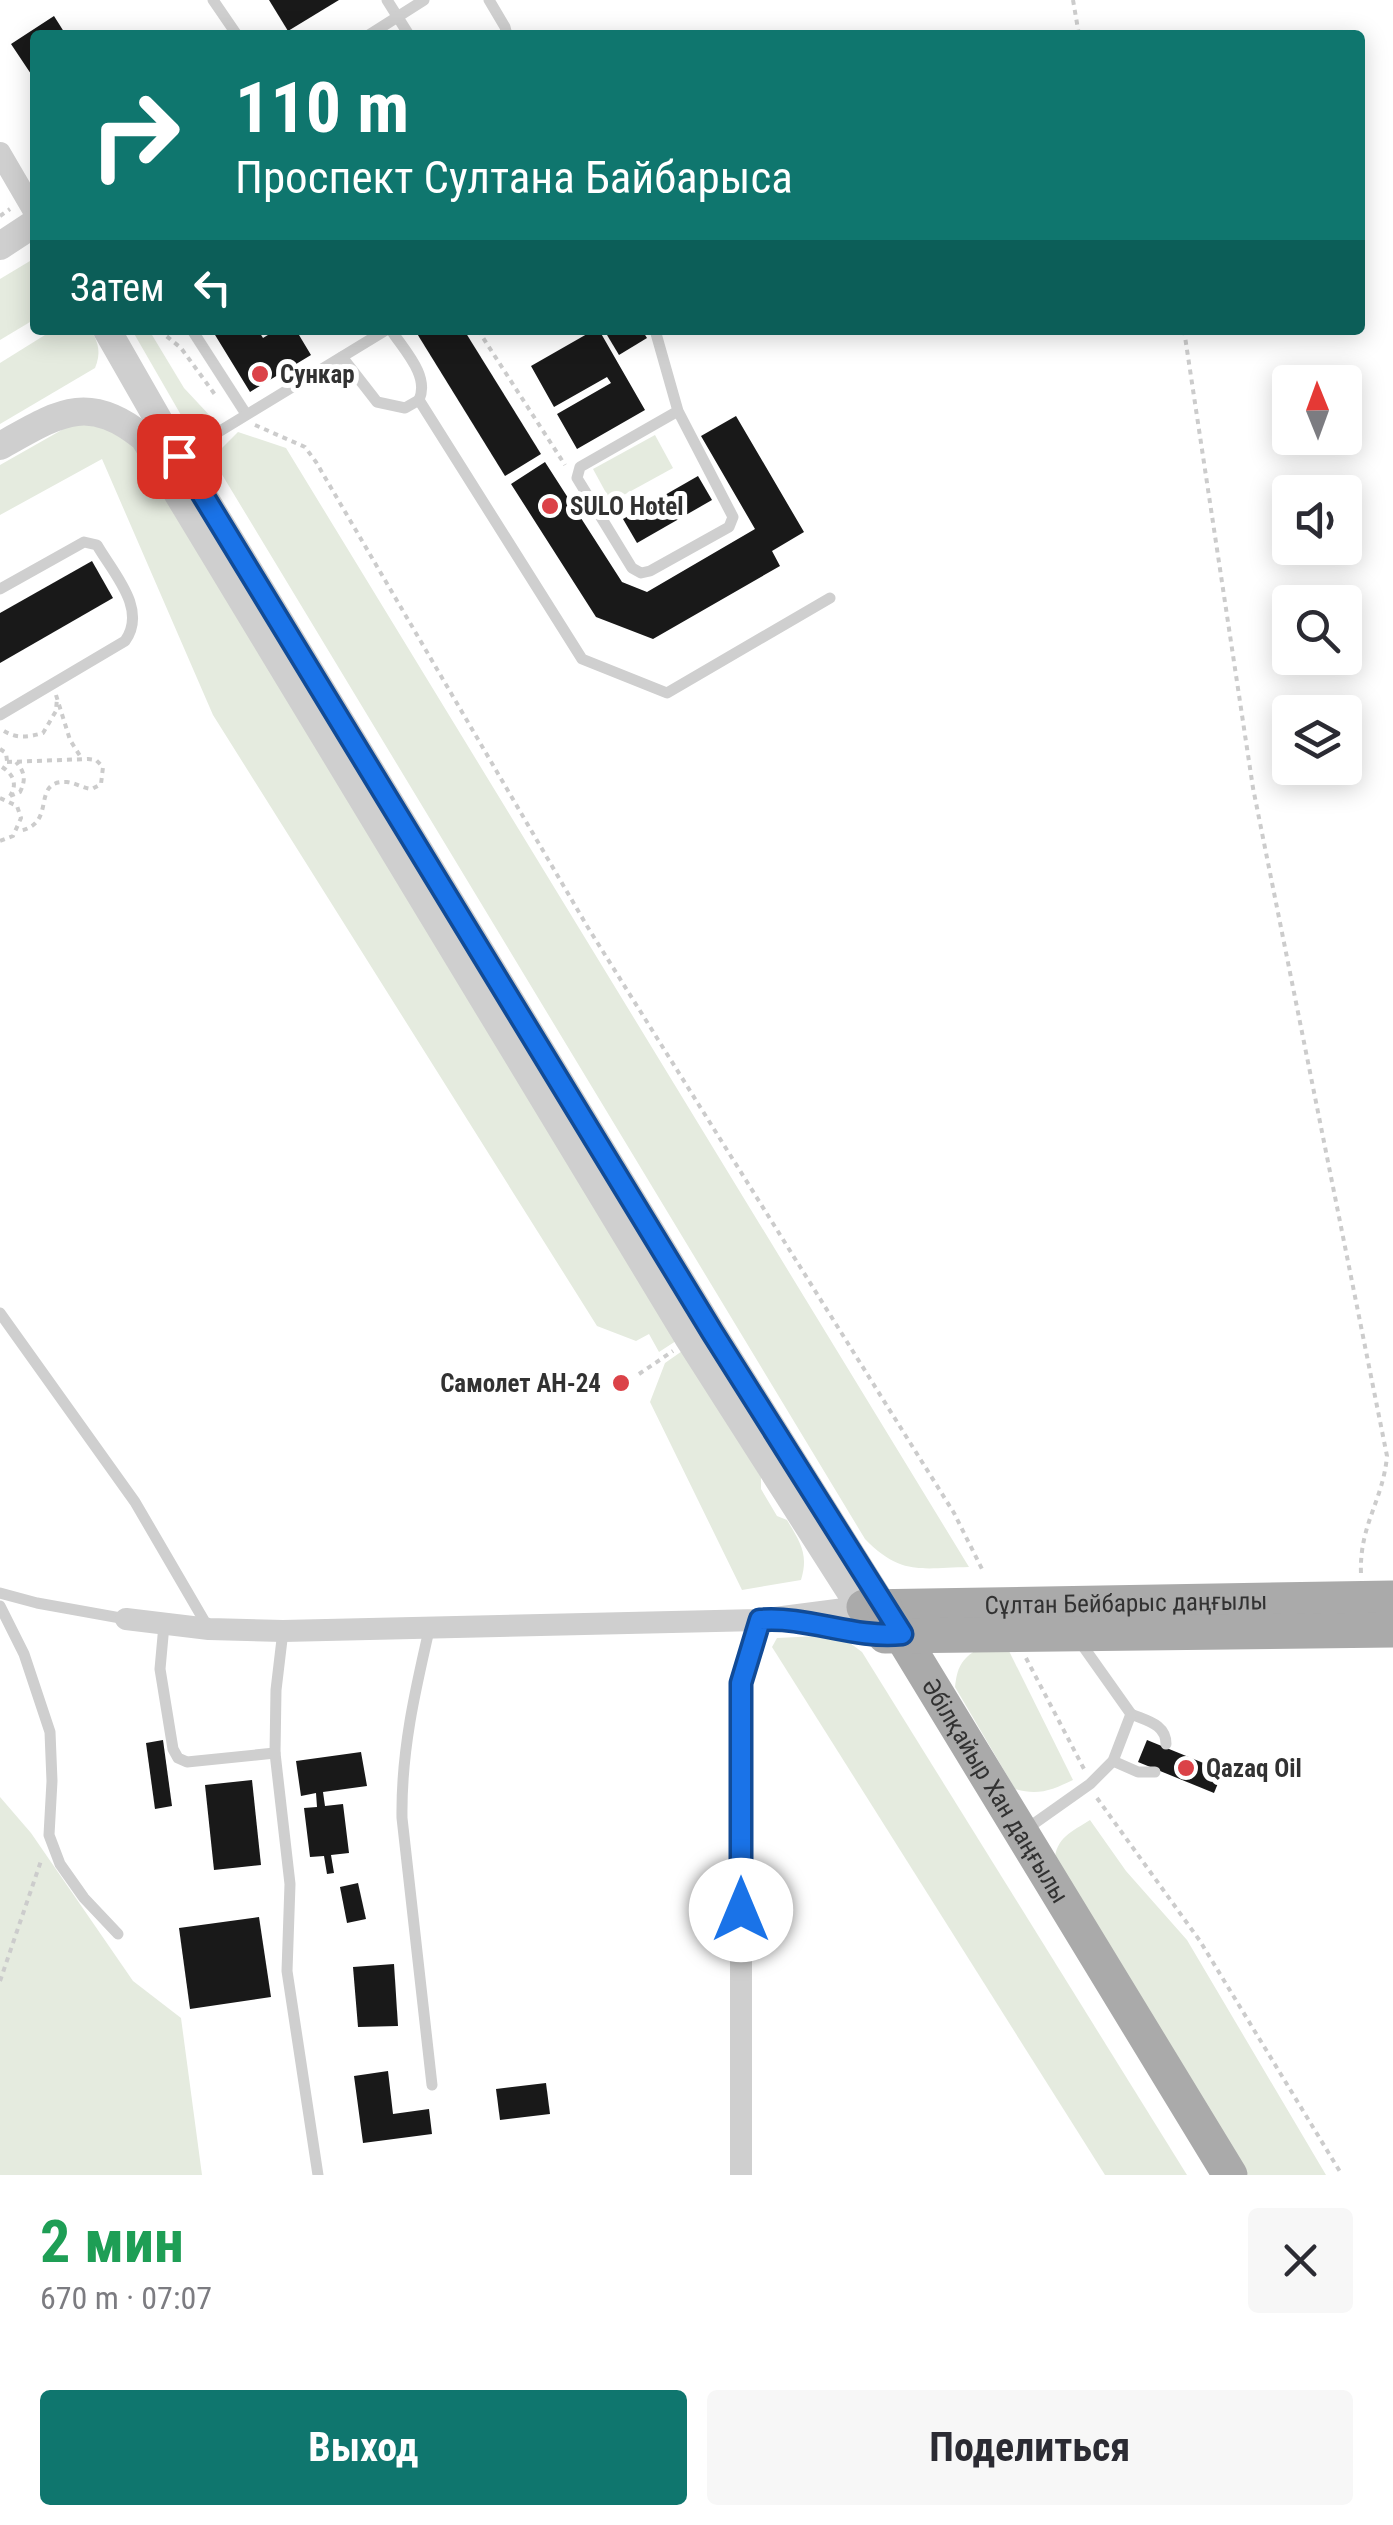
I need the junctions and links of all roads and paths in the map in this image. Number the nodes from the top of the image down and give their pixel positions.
1 (214, 0) edge
2 (388, 0) edge
3 (424, 0) edge
4 (489, 0) edge
5 (1073, 0) edge
6 (398, 17) junction
7 (234, 30) edge
8 (377, 30) edge
9 (406, 30) edge
10 (506, 30) edge
11 (1078, 30) edge
12 (0, 153) edge
13 (30, 204) edge
14 (30, 227) edge
15 (0, 246) edge
16 (110, 335) edge
17 (164, 335) edge
18 (195, 335) edge
19 (379, 335) edge
20 (392, 335) edge
21 (481, 335) edge
22 (656, 335) edge
23 (1185, 335) edge
24 (342, 357) junction
25 (419, 400) junction
26 (678, 411) junction
27 (242, 416) junction
28 (0, 446) edge
29 (179, 456) junction
30 (577, 478) junction
31 (0, 589) edge
32 (830, 598) dead end
33 (50, 685) junction
34 (57, 698) junction
35 (0, 715) edge
36 (4, 731) dead end
37 (0, 750) edge
38 (82, 759) junction
39 (16, 762) junction
40 (3, 765) edge
41 (9, 797) junction
42 (0, 798) edge
43 (18, 831) junction
44 (0, 841) edge
45 (0, 1313) edge
46 (689, 1339) junction
47 (639, 1374) dead end
48 (984, 1574) dead end
49 (0, 1593) edge
50 (1377, 1598) edge
51 (0, 1606) edge
52 (786, 1618) junction
53 (126, 1619) joint
54 (760, 1620) junction
55 (881, 1621) junction
56 (164, 1625) junction
57 (430, 1626) junction
58 (209, 1629) junction
59 (1393, 1630) edge
60 (283, 1632) junction
61 (1074, 1633) junction
62 (1014, 1634) junction
63 (1131, 1714) junction
64 (1166, 1744) dead end
65 (275, 1753) junction
66 (1113, 1761) junction
67 (1154, 1772) dead end
68 (1086, 1774) dead end
69 (1097, 1798) dead end
70 (1022, 1832) junction
71 (49, 1835) junction
72 (118, 1934) dead end
73 (0, 1981) edge
74 (432, 2086) dead end
75 (318, 2175) edge
76 (741, 2175) edge
77 (1204, 2175) edge
78 (1230, 2175) edge
79 (1342, 2175) edge

1 - 7 lane
2 - 6 lane
3 - 6 lane
4 - 10 lane
5 - 11 path
6 - 8 lane
6 - 9 lane
12 - 13 street
14 - 15 street
16 - 29 street, Әбілқайыр Хан даңғылы
17 - 27 path
18 - 27 lane
19 - 24 lane
20 - 25 lane
21 - 30 path
22 - 26 lane
23 - 50 path
24 - 25 lane
24 - 27 lane
25 - 32 lane
26 - 30 lane
26 - 30 lane
27 - 29 lane
27 - 48 path
28 - 46 street, Әбілқайыр Хан даңғылы
29 - 55 street, Әбілқайыр Хан даңғылы
31 - 33 lane
33 - 34 path
33 - 35 lane
34 - 36 path
34 - 38 path
37 - 40 path
38 - 39 path
38 - 43 path
39 - 40 path
39 - 41 path
40 - 41 path
41 - 42 path
41 - 43 path
43 - 44 path
45 - 58 lane
46 - 47 path
46 - 55 street, Әбілқайыр Хан даңғылы
49 - 53 lane
50 - 55 main road, Сұлтан Бейбарыс даңғылы
51 - 71 lane
52 - 54 street
52 - 55 street
52 - 55 street
53 - 56 street
54 - 57 street
54 - 76 street
55 - 62 main road, Сұлтан Бейбарыс даңғылы
55 - 70 main road, Әбілқайыр Хан даңғылы
55 - 77 main road, Әбілқайыр Хан даңғылы
56 - 58 street
56 - 65 lane
57 - 60 street
57 - 74 lane
58 - 60 street
59 - 61 main road, Сұлтан Бейбарыс даңғылы
60 - 65 lane
61 - 62 main road, Сұлтан Бейбарыс даңғылы
61 - 63 lane
62 - 68 path
63 - 64 lane
63 - 66 lane
65 - 75 lane
66 - 67 lane
66 - 70 lane
69 - 79 path
70 - 78 main road, Әбілқайыр Хан даңғылы
71 - 72 lane
71 - 73 path

